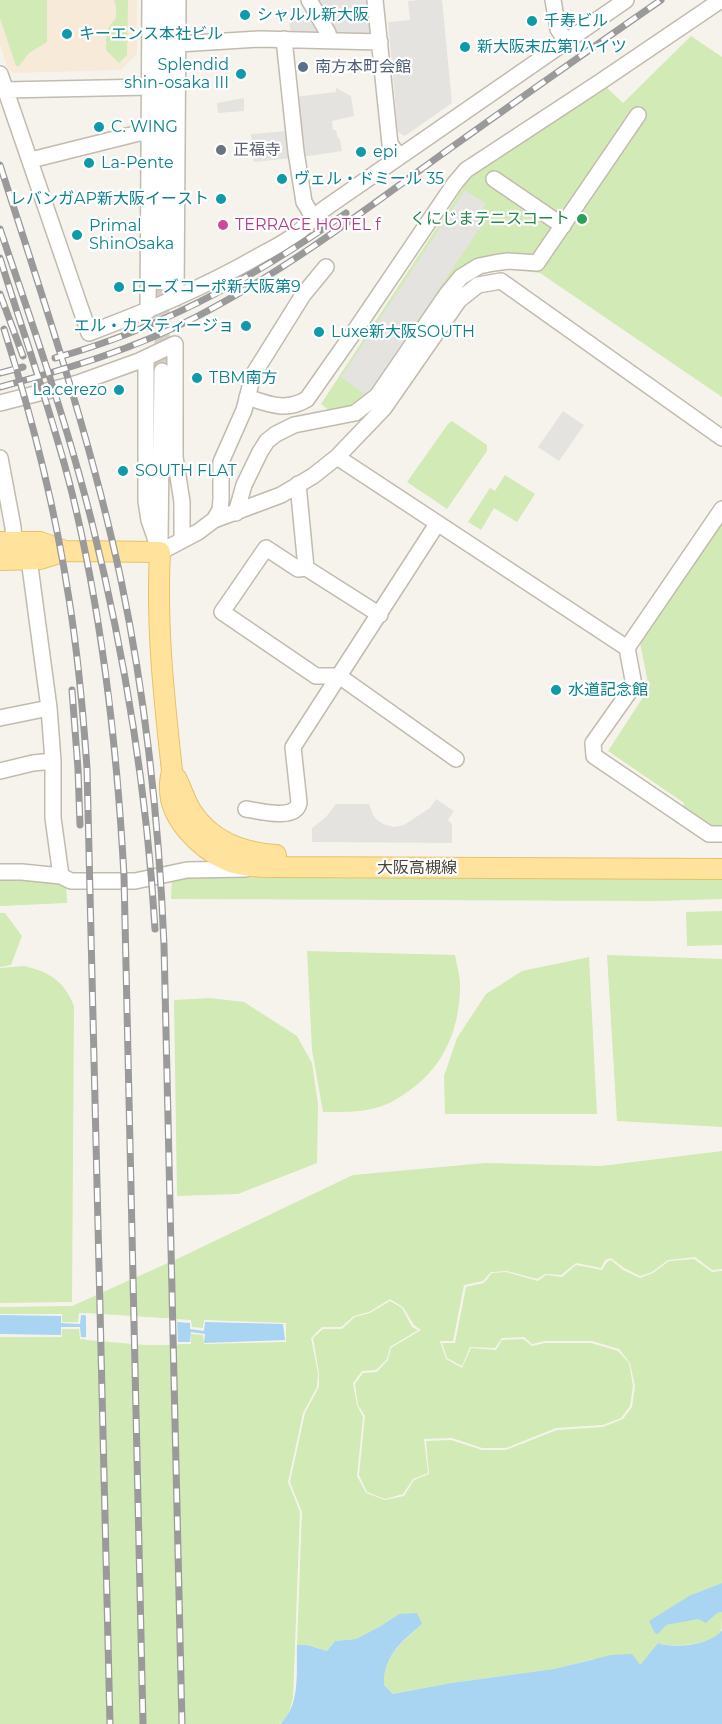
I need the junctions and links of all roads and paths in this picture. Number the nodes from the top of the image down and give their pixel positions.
1 (150, 0) edge
2 (164, 0) edge
3 (178, 0) edge
4 (309, 0) edge
5 (375, 0) edge
6 (554, 0) edge
7 (626, 0) edge
8 (721, 0) edge
9 (722, 11) edge
10 (284, 39) junction
11 (330, 40) junction
12 (566, 41) junction
13 (380, 42) junction
14 (178, 44) junction
15 (0, 74) edge
16 (609, 86) dead end
17 (150, 87) junction
18 (5, 90) junction
19 (638, 115) dead end
20 (150, 134) junction
21 (399, 156) junction
22 (31, 160) junction
23 (494, 179) dead end
24 (313, 217) junction
25 (563, 226) junction
26 (326, 267) dead end
27 (162, 282) tunnel mouth
28 (176, 298) junction
29 (148, 311) junction
30 (146, 358) junction
31 (162, 371) tunnel mouth
32 (247, 397) junction
33 (0, 403) edge
34 (722, 438) edge
35 (337, 457) junction
36 (0, 458) edge
37 (298, 484) junction
38 (722, 509) edge
39 (236, 513) junction
40 (214, 520) junction
41 (437, 524) junction
42 (182, 540) junction
43 (7, 542) edge
44 (65, 550) junction
45 (160, 552) junction
46 (29, 559) junction
47 (0, 560) edge
48 (306, 568) junction
49 (380, 615) junction
50 (627, 648) junction
51 (339, 676) junction
52 (49, 708) junction
53 (0, 718) edge
54 (456, 759) dead end
55 (52, 761) junction
56 (0, 771) edge
57 (172, 771) junction
58 (246, 809) dead end
59 (722, 834) edge
60 (722, 857) edge
61 (272, 867) junction
62 (722, 869) edge
63 (0, 872) edge
64 (62, 876) junction

1 - 17 street
2 - 27 street
3 - 14 street
4 - 11 street
5 - 13 street
6 - 12 street
7 - 12 street
8 - 32 street
9 - 16 street
10 - 11 street
10 - 14 street
10 - 24 street
11 - 13 street
12 - 21 street
13 - 21 street
14 - 28 street
15 - 18 street
17 - 18 street
17 - 20 street
18 - 22 street
19 - 25 street
20 - 22 street
20 - 29 street
21 - 24 street
22 - 29 street
23 - 25 street
24 - 28 street
25 - 39 street
26 - 32 street
28 - 29 street
30 - 33 street
30 - 42 street
30 - 45 street
31 - 45 street
32 - 40 street
34 - 35 street
35 - 37 street
35 - 41 street
36 - 43 street
37 - 39 street
37 - 48 street
38 - 50 street
39 - 40 street
40 - 42 street
41 - 49 street
41 - 50 street
42 - 45 street
43 - 44 main road
44 - 45 main road
44 - 46 main road
45 - 57 main road, 大阪高槻線
46 - 47 main road
46 - 52 street
48 - 49 street
48 - 51 street
49 - 51 street
50 - 59 street
51 - 54 street
51 - 58 street
52 - 53 street
52 - 55 street
55 - 56 street
55 - 64 street
57 - 60 main road, 大阪高槻線
57 - 61 main road, 大阪高槻線
61 - 62 main road, 大阪高槻線
61 - 64 street
63 - 64 street

